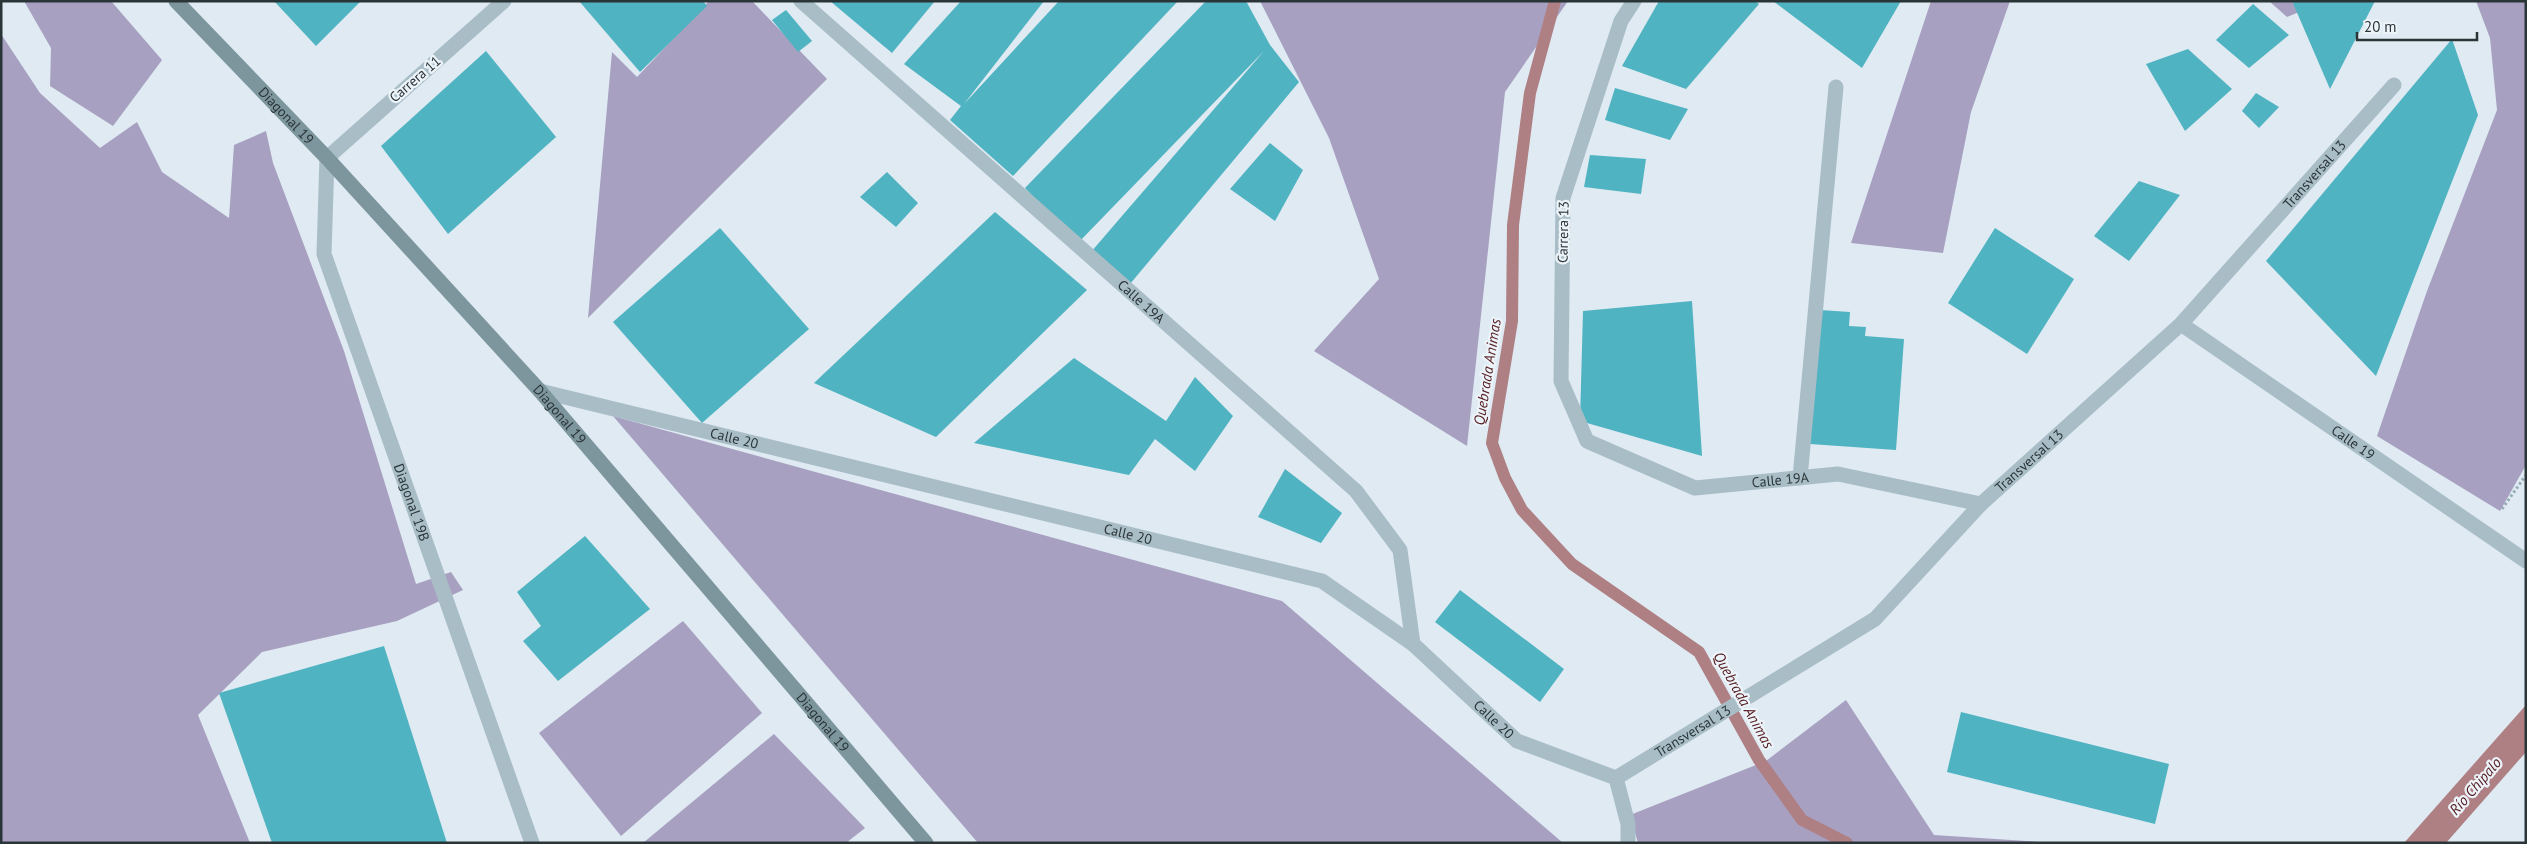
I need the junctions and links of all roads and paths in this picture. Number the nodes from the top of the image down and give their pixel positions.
1 (176, 1) edge
2 (504, 1) edge
3 (801, 1) edge
4 (1634, 1) edge
5 (2394, 85) dead end
6 (1836, 87) dead end
7 (327, 158) junction
8 (2181, 324) junction
9 (540, 391) junction
10 (1587, 441) joint
11 (2526, 475) edge
12 (1800, 478) junction
13 (1980, 504) junction
14 (2484, 534) junction
15 (2526, 561) edge
16 (1413, 644) junction
17 (1616, 778) junction
18 (532, 843) edge
19 (926, 843) edge
20 (1628, 843) edge

1 - 7 street, Diagonal 19
2 - 7 street, Carrera 11
3 - 16 street, Calle 19A
4 - 10 street, Carrera 13
5 - 8 street, Transversal 13
6 - 12 street
7 - 9 street, Diagonal 19
7 - 18 street, Diagonal 19B
8 - 13 street, Transversal 13
8 - 14 street, Calle 19
9 - 16 street, Calle 20
9 - 19 street, Diagonal 19
10 - 12 street, Calle 19A
11 - 14 path
12 - 13 street, Calle 19A
13 - 17 street, Transversal 13
14 - 15 street, Calle 19
16 - 17 street, Calle 20
17 - 20 street

